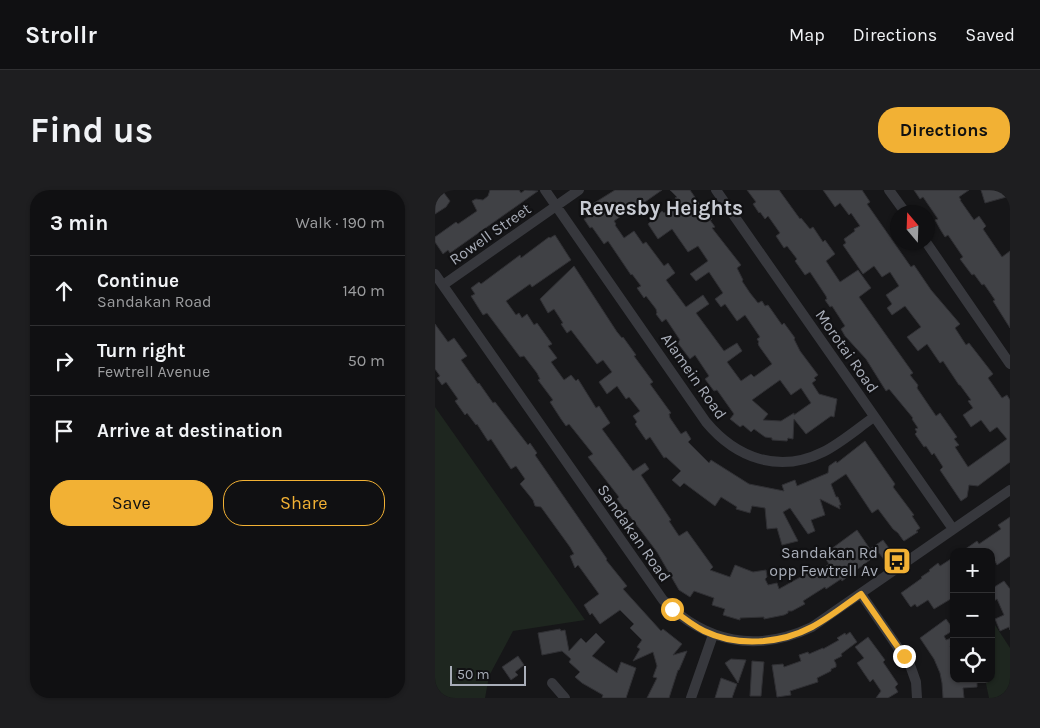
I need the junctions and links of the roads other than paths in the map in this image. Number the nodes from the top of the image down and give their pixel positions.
1 (545, 190) edge
2 (579, 190) edge
3 (716, 190) edge
4 (889, 190) edge
5 (900, 205) edge
6 (556, 206) junction
7 (931, 250) edge
8 (435, 274) edge
9 (443, 285) junction
10 (1010, 364) edge
11 (874, 417) junction
12 (1010, 490) edge
13 (953, 530) junction
14 (861, 594) junction
15 (713, 635) junction
16 (552, 683) dead end
17 (565, 698) edge
18 (691, 698) edge
19 (917, 698) edge

1 - 6 street, Alamein Road
2 - 6 street, Rowell Street
3 - 11 street, Morotai Road
4 - 5 street
6 - 9 street, Rowell Street
6 - 11 street, Alamein Road
7 - 10 street
8 - 9 street, Sandakan Road
9 - 15 street, Sandakan Road
11 - 13 street, Morotai Road
12 - 13 street, Sandakan Road
13 - 14 street, Sandakan Road
14 - 15 street, Sandakan Road
14 - 19 street
15 - 18 street
16 - 17 street

